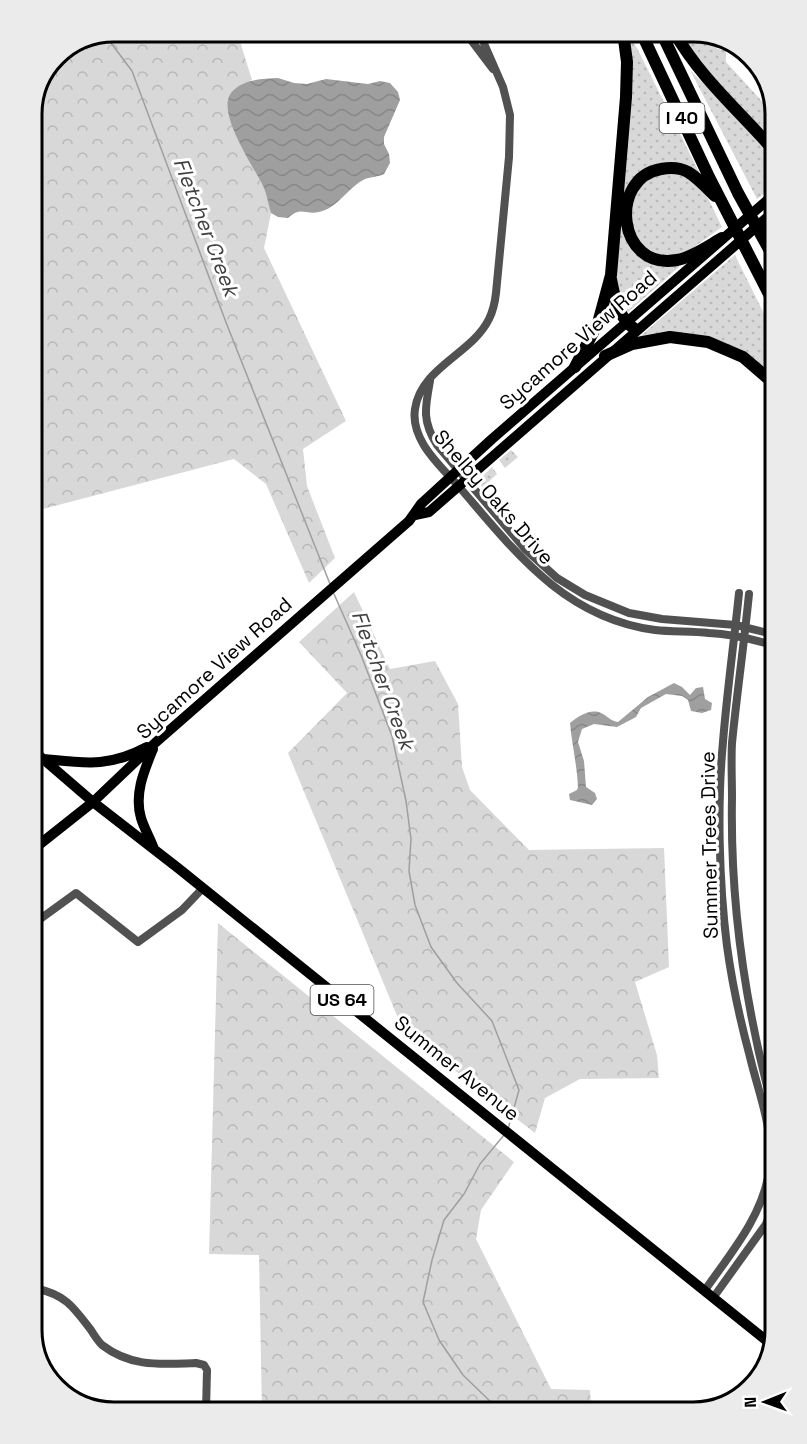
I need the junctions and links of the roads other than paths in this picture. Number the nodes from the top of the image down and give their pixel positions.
1 (473, 42) edge
2 (484, 42) edge
3 (624, 42) edge
4 (645, 42) edge
5 (666, 42) edge
6 (680, 42) edge
7 (496, 71) junction
8 (755, 129) junction
9 (765, 135) edge
10 (765, 140) edge
11 (765, 202) edge
12 (724, 204) junction
13 (765, 218) edge
14 (722, 238) junction
15 (765, 241) edge
16 (611, 275) junction
17 (765, 285) edge
18 (631, 327) junction
19 (605, 356) junction
20 (575, 367) junction
21 (765, 376) edge
22 (458, 479) junction
23 (739, 593) dead end
24 (749, 594) dead end
25 (736, 625) junction
26 (746, 627) junction
27 (765, 632) edge
28 (734, 636) junction
29 (745, 638) junction
30 (765, 643) edge
31 (155, 743) junction
32 (42, 756) edge
33 (42, 759) edge
34 (93, 802) junction
35 (42, 842) edge
36 (154, 849) junction
37 (203, 888) junction
38 (42, 918) edge
39 (764, 1070) junction
40 (754, 1072) junction
41 (765, 1074) edge
42 (765, 1110) edge
43 (765, 1192) edge
44 (765, 1225) edge
45 (42, 1290) edge
46 (709, 1294) junction
47 (764, 1339) edge
48 (206, 1402) edge

1 - 7 street
2 - 7 street, Shelby Oaks Drive
3 - 16 highway
4 - 12 highway, I 40
5 - 15 highway, I 40
6 - 8 highway
7 - 22 street, Shelby Oaks Drive
8 - 9 highway
8 - 10 highway
11 - 14 main road, Sycamore View Road
12 - 14 highway
12 - 17 highway, I 40
13 - 18 main road, Sycamore View Road
14 - 18 main road, Sycamore View Road
16 - 18 highway
16 - 20 highway
18 - 19 main road, Sycamore View Road
18 - 20 main road, Sycamore View Road
19 - 21 highway
19 - 22 main road, Sycamore View Road
20 - 22 main road, Sycamore View Road
22 - 25 street, Shelby Oaks Drive
22 - 28 street, Shelby Oaks Drive
22 - 31 main road, Sycamore View Road
23 - 25 street, Summer Trees Drive
24 - 26 street, Summer Trees Drive
25 - 26 street, Shelby Oaks Drive
25 - 28 street, Summer Trees Drive
26 - 27 street, Shelby Oaks Drive
26 - 29 street, Summer Trees Drive
28 - 29 street, Shelby Oaks Drive
28 - 40 street, Summer Trees Drive
29 - 30 street, Shelby Oaks Drive
29 - 39 street, Summer Trees Drive
31 - 32 main road
31 - 34 main road, Sycamore View Road
31 - 36 main road
33 - 34 main road, Summer Avenue / US 64
34 - 35 main road, Sycamore View Road
34 - 36 main road, Summer Avenue / US 64
36 - 37 main road, Summer Avenue / US 64
37 - 38 street
37 - 46 main road, Summer Avenue / US 64
39 - 40 street
39 - 41 street, Summer Trees Drive
40 - 42 street, Summer Trees Drive
43 - 46 street, Summer Trees Drive
44 - 46 street
45 - 48 street
46 - 47 main road, Summer Avenue / US 64

